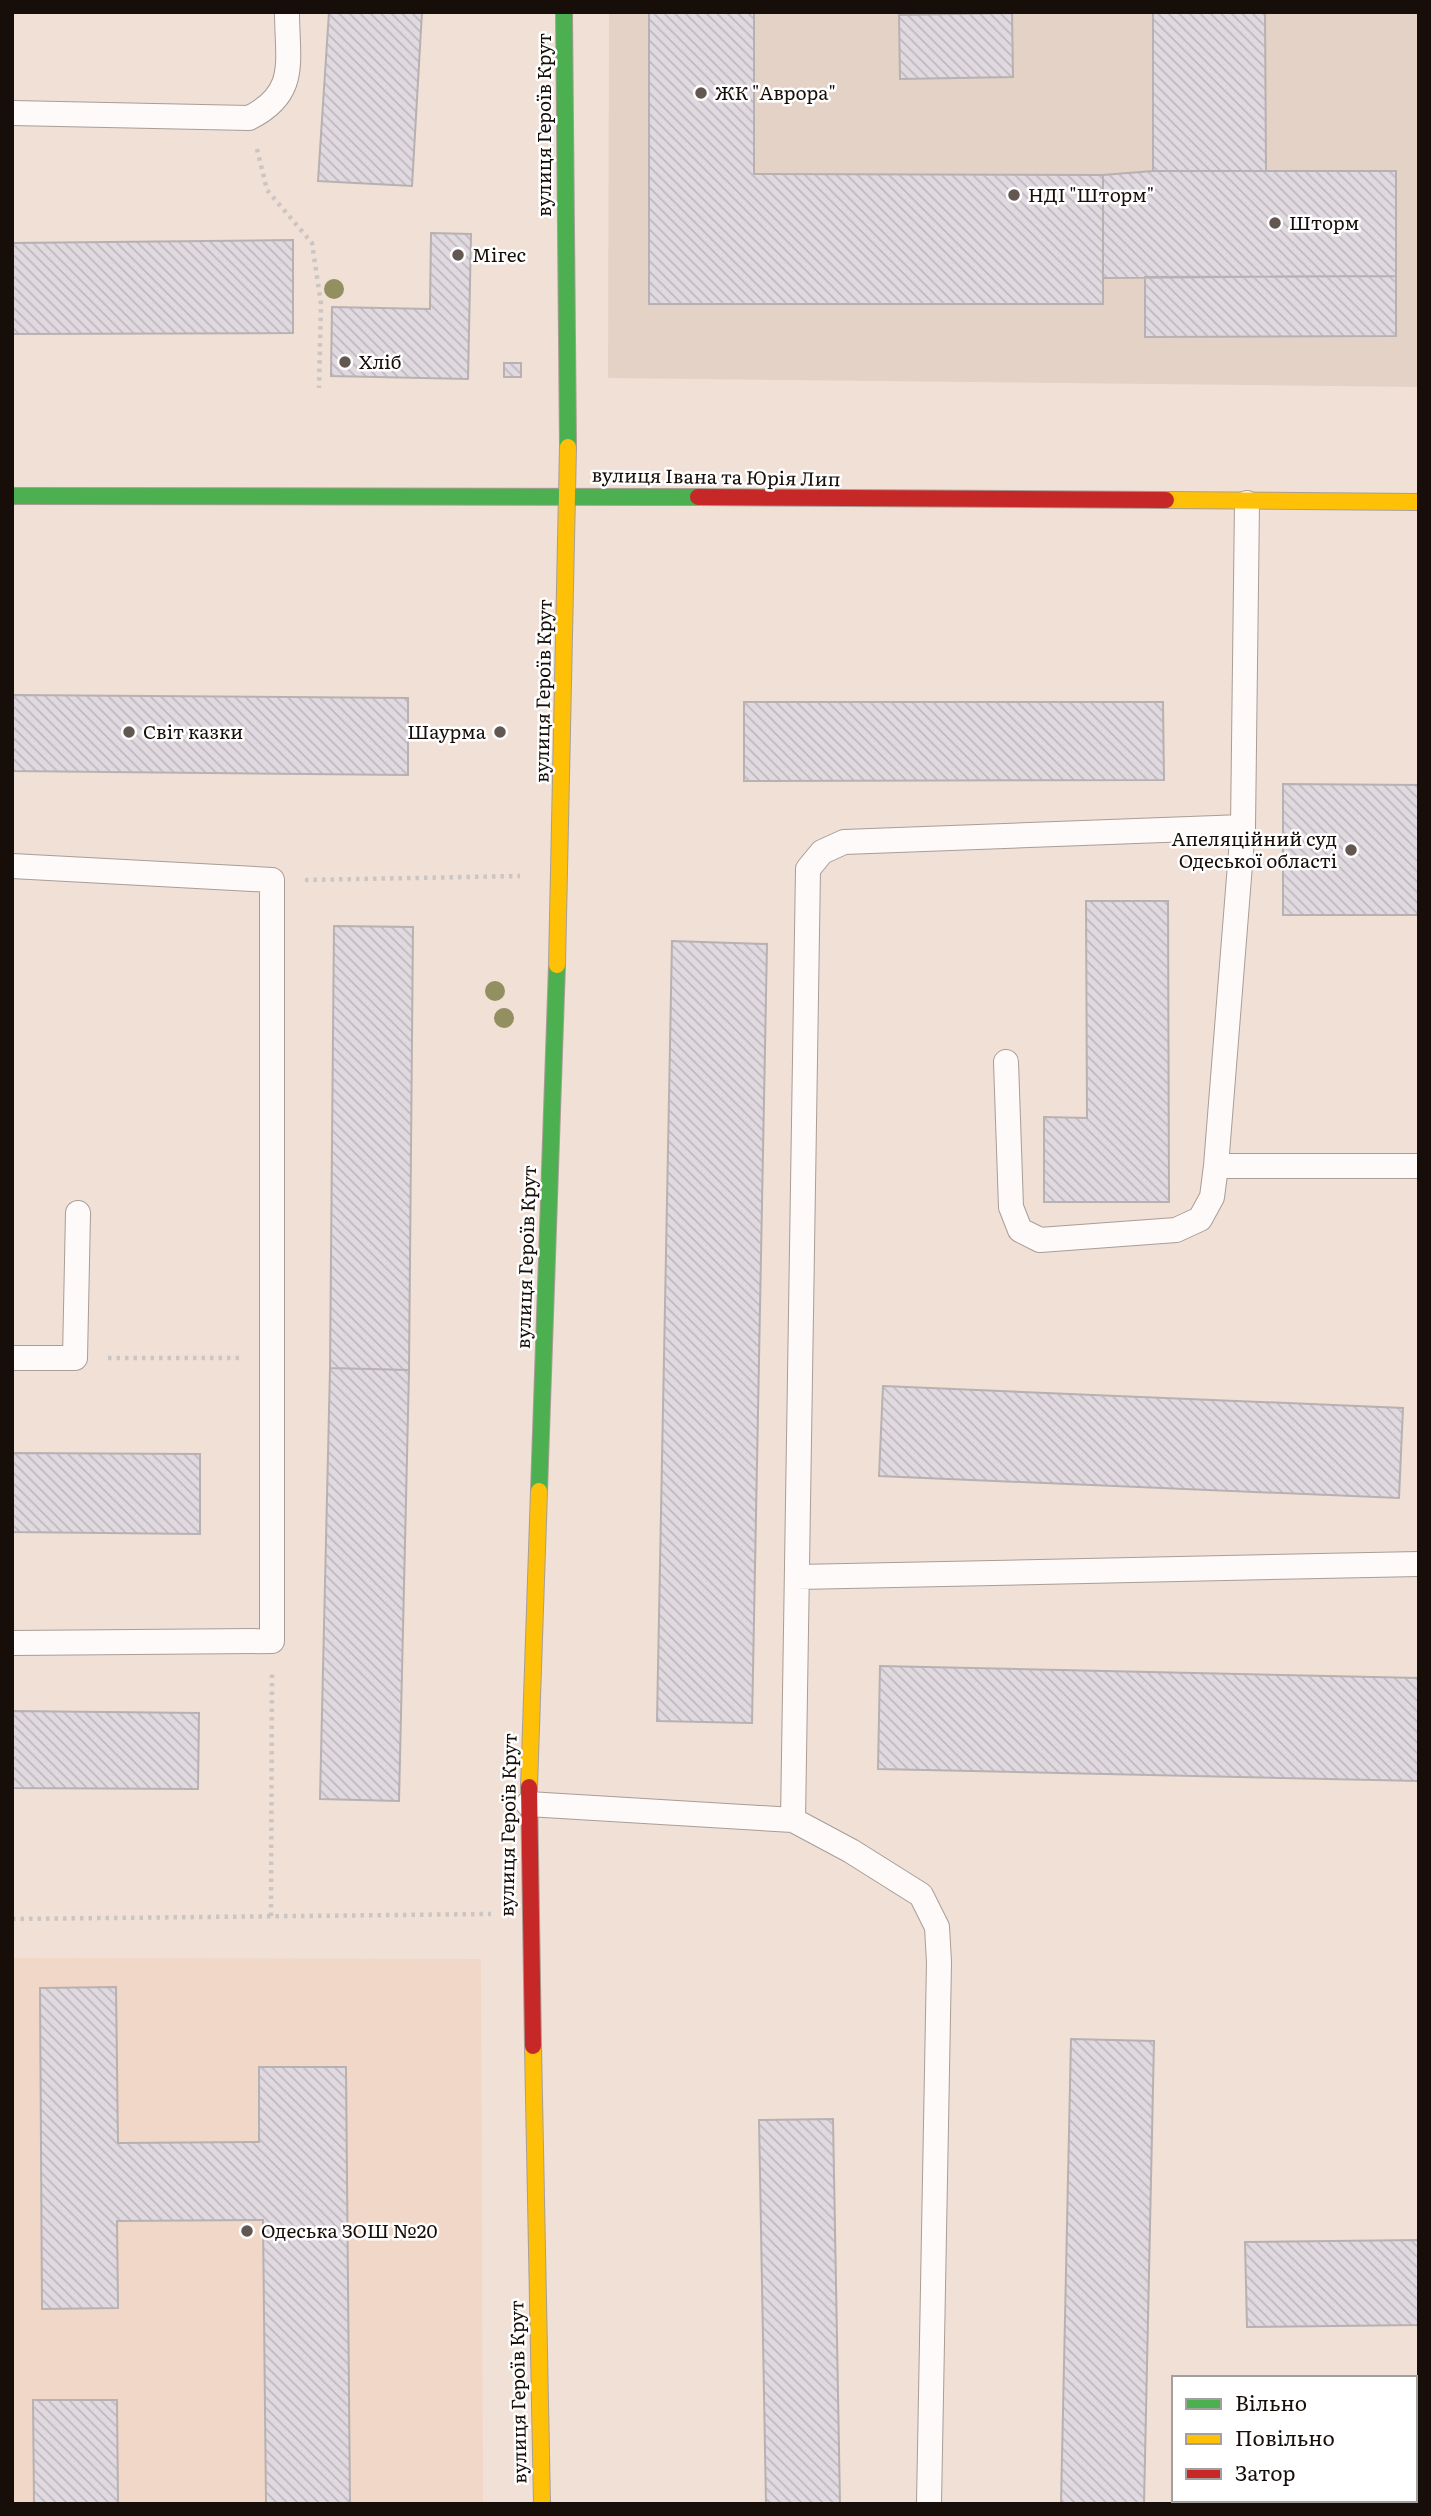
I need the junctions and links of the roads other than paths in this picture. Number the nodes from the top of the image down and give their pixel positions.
1 (287, 12) edge
2 (564, 12) edge
3 (12, 113) edge
4 (12, 496) edge
5 (568, 496) junction
6 (1419, 502) edge
7 (1247, 503) junction
8 (1242, 827) junction
9 (12, 866) edge
10 (1006, 1062) dead end
11 (1216, 1166) junction
12 (1419, 1166) edge
13 (78, 1213) dead end
14 (12, 1358) edge
15 (1419, 1564) edge
16 (797, 1577) junction
17 (12, 1643) edge
18 (528, 1804) junction
19 (793, 1820) junction
20 (542, 2504) edge
21 (929, 2504) edge

1 - 3 lane
2 - 5 street, вулиця Героїв Крут
4 - 5 street, вулиця Івана та Юрія Лип
5 - 7 street, вулиця Івана та Юрія Лип
5 - 18 street, вулиця Героїв Крут
6 - 7 street, вулиця Івана та Юрія Лип
7 - 8 lane
8 - 11 lane
8 - 16 lane
9 - 17 lane
10 - 11 lane
11 - 12 lane
13 - 14 lane
15 - 16 lane
16 - 19 lane
18 - 19 lane
18 - 20 street, вулиця Героїв Крут
19 - 21 lane

